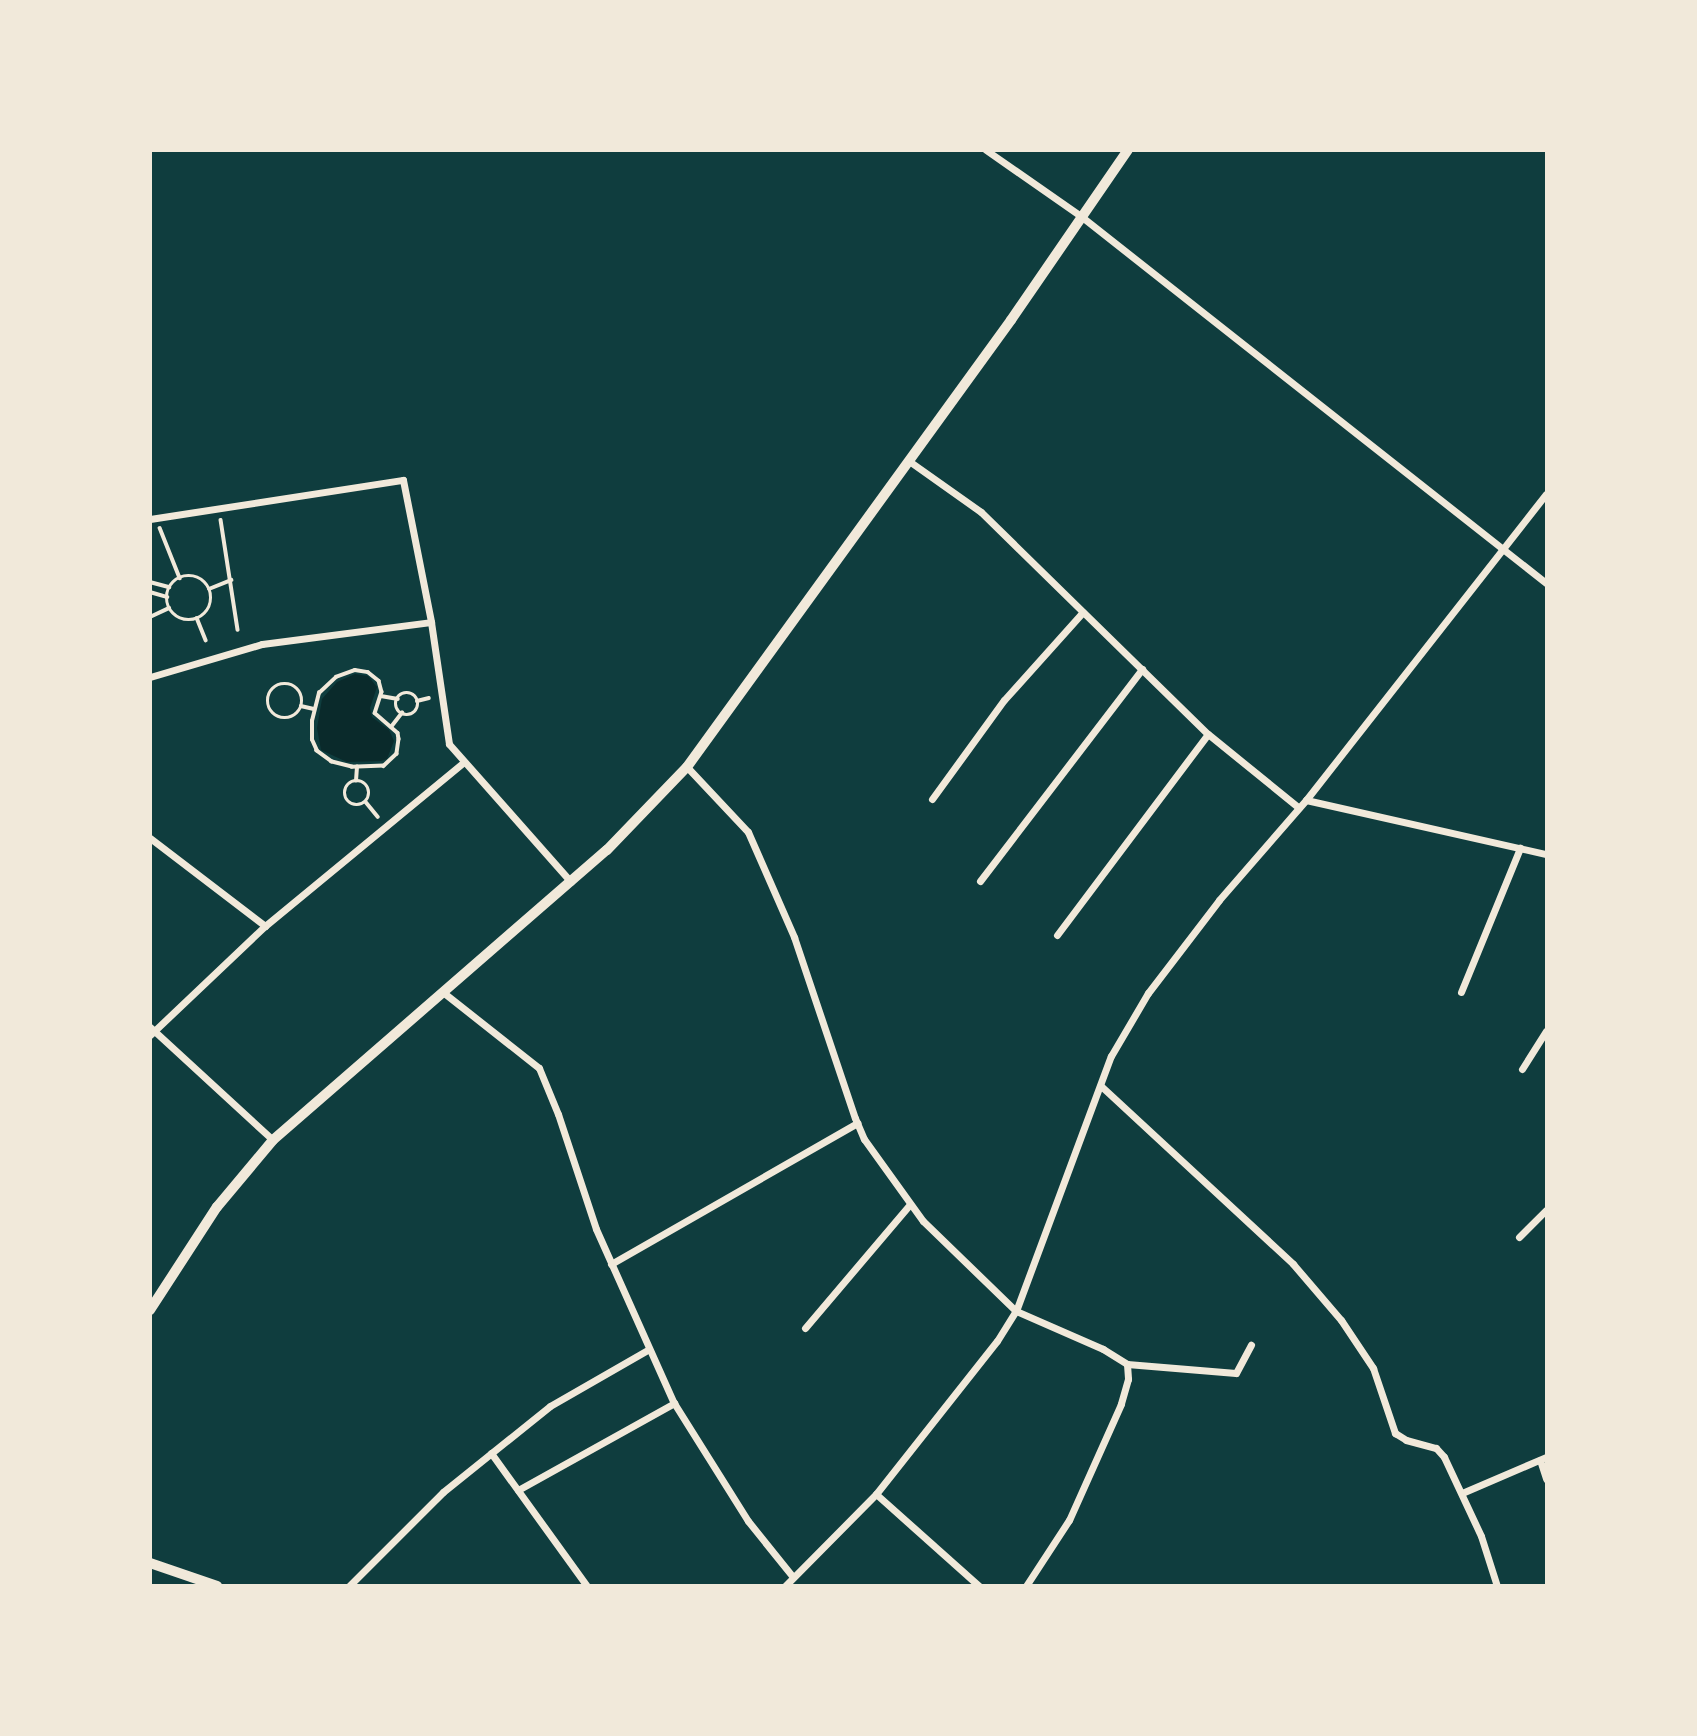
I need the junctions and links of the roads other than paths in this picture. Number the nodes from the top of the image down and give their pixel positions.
1 (986, 150) edge
2 (1128, 150) edge
3 (1082, 217) junction
4 (909, 461) junction
5 (1546, 494) edge
6 (150, 519) edge
7 (1505, 550) junction
8 (1546, 583) edge
9 (1083, 612) junction
10 (431, 622) junction
11 (1142, 669) junction
12 (150, 677) edge
13 (1208, 734) junction
14 (464, 762) junction
15 (687, 767) junction
16 (932, 799) dead end
17 (1306, 800) junction
18 (1299, 808) junction
19 (150, 838) edge
20 (1520, 848) junction
21 (1546, 854) edge
22 (980, 881) dead end
23 (570, 882) junction
24 (265, 926) junction
25 (1057, 935) dead end
26 (1461, 992) dead end
27 (444, 993) junction
28 (152, 1031) edge
29 (1546, 1031) edge
30 (1522, 1069) dead end
31 (1101, 1086) junction
32 (857, 1123) junction
33 (274, 1140) junction
34 (910, 1204) junction
35 (1546, 1210) edge
36 (1520, 1237) dead end
37 (611, 1264) junction
38 (150, 1310) edge
39 (1016, 1311) junction
40 (806, 1328) dead end
41 (1251, 1345) dead end
42 (649, 1349) junction
43 (1127, 1364) junction
44 (674, 1403) junction
45 (491, 1453) junction
46 (1543, 1458) edge
47 (1546, 1479) edge
48 (517, 1490) junction
49 (1462, 1493) junction
50 (876, 1494) junction
51 (150, 1563) edge
52 (793, 1577) junction
53 (218, 1586) edge
54 (349, 1586) edge
55 (587, 1586) edge
56 (785, 1586) edge
57 (979, 1586) edge
58 (1026, 1586) edge
59 (1497, 1586) edge

1 - 3 street
2 - 3 street
3 - 4 street
3 - 7 street
4 - 9 street
4 - 15 street
5 - 7 street
6 - 10 street
7 - 8 street
7 - 17 street
9 - 11 street
9 - 16 street
10 - 12 street
10 - 14 street
11 - 13 street
11 - 22 street
13 - 18 street
13 - 25 street
14 - 23 street
14 - 24 street
15 - 23 street
15 - 32 street
17 - 18 street
17 - 20 street
18 - 31 street
19 - 24 street
20 - 21 street
20 - 26 street
23 - 27 street
24 - 28 street
27 - 33 street
27 - 37 street
28 - 33 street
29 - 30 street
31 - 39 street
31 - 49 street
32 - 34 street
32 - 37 street
33 - 38 street
34 - 39 street
34 - 40 street
35 - 36 street
37 - 42 street
39 - 43 street
39 - 50 street
41 - 43 street
42 - 44 street
42 - 45 street
43 - 58 street
44 - 48 street
44 - 52 street
45 - 48 street
45 - 54 street
46 - 47 street
46 - 49 street
48 - 55 street
49 - 59 street
50 - 52 street
50 - 57 street
51 - 53 street
52 - 56 street

